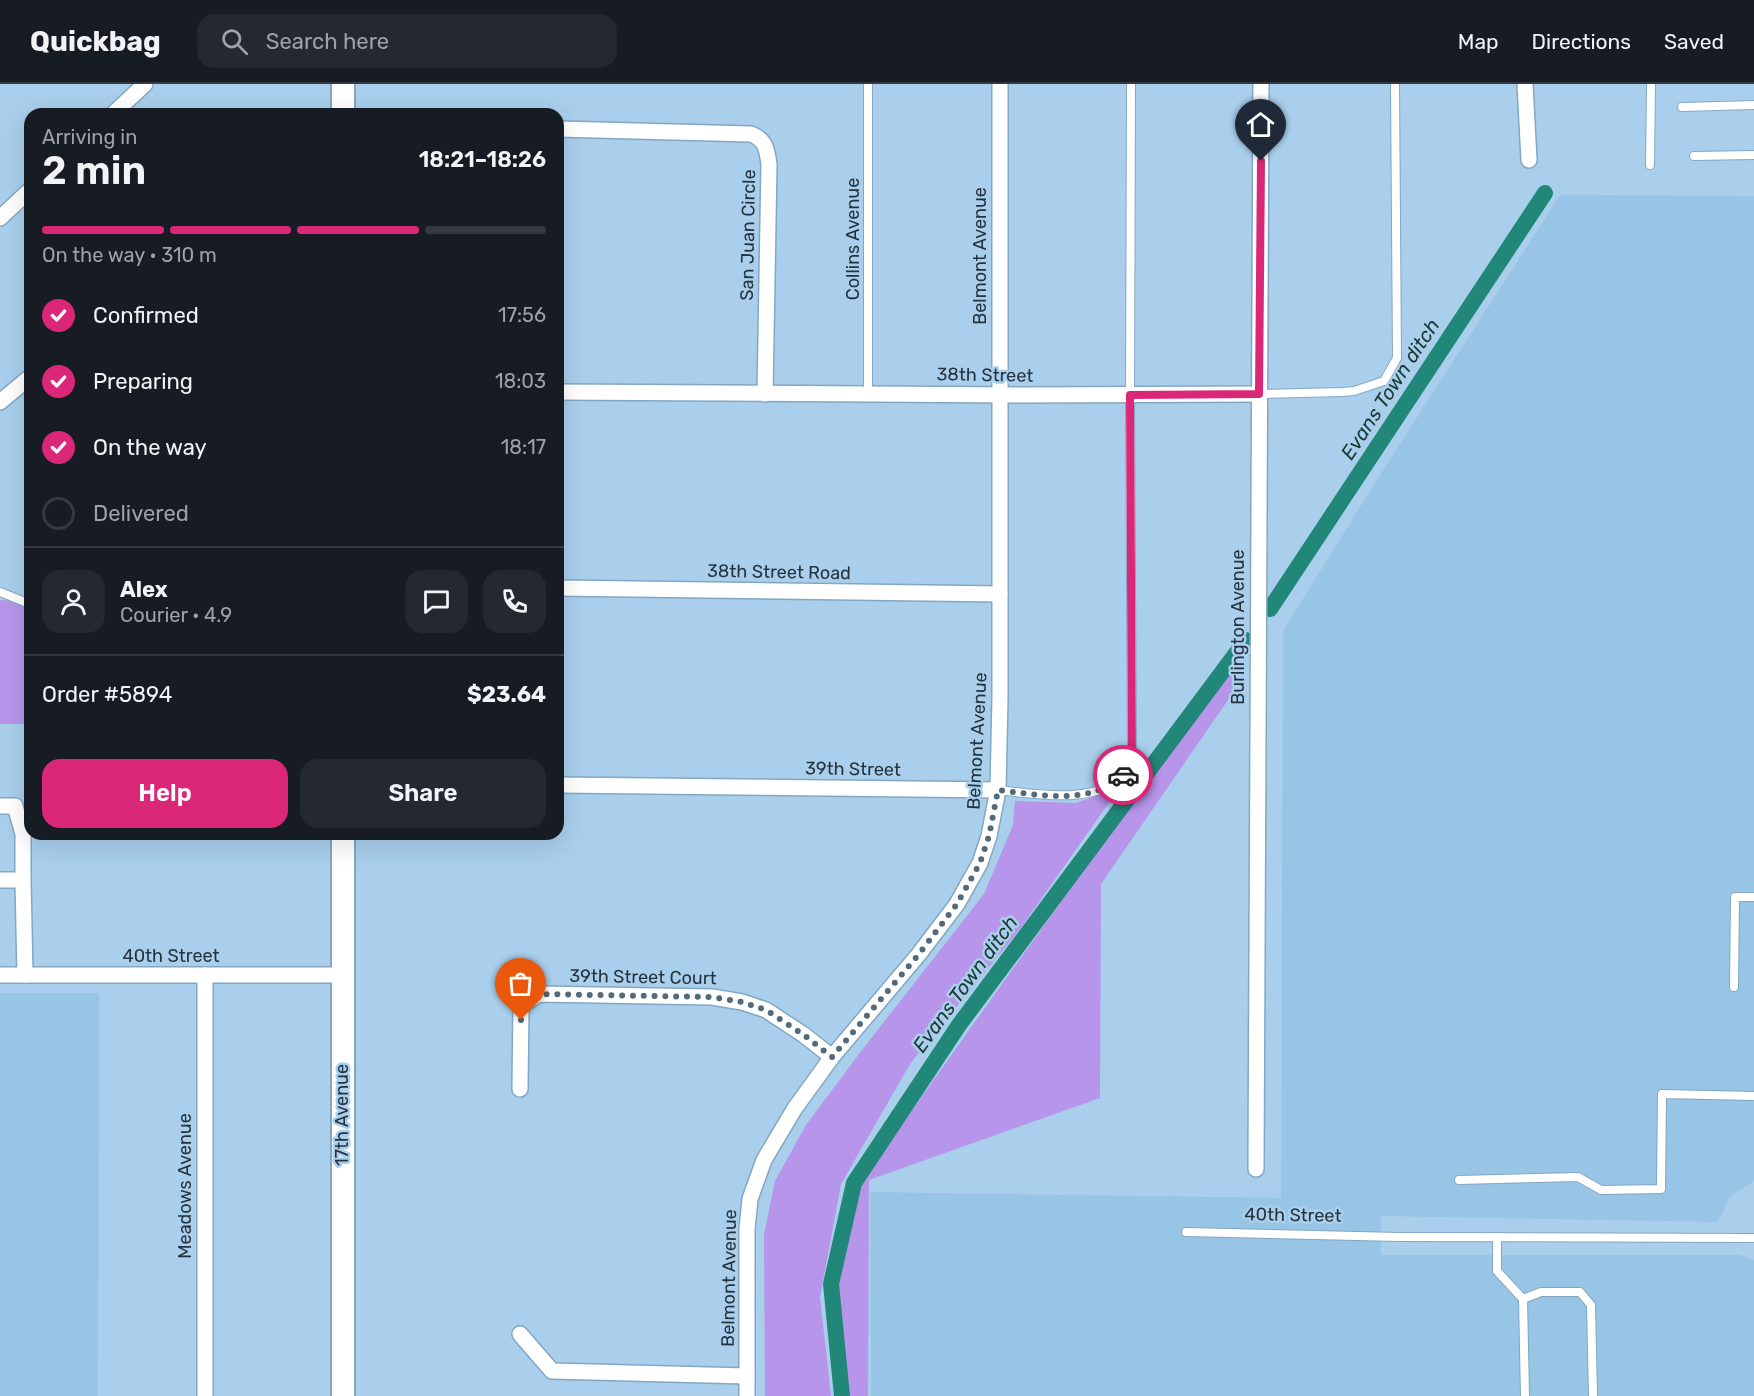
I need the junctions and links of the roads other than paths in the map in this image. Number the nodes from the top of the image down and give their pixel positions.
1 (145, 84) edge
2 (343, 84) edge
3 (868, 84) edge
4 (1000, 84) edge
5 (1131, 84) edge
6 (1261, 84) edge
7 (1395, 84) edge
8 (1525, 84) edge
9 (1651, 84) edge
10 (1754, 105) edge
11 (1682, 107) dead end
12 (119, 108) edge
13 (343, 108) edge
14 (564, 129) edge
15 (1754, 154) edge
16 (1694, 156) dead end
17 (1529, 160) dead end
18 (1650, 165) dead end
19 (24, 196) edge
20 (0, 218) edge
21 (24, 382) edge
22 (564, 392) edge
23 (765, 394) junction
24 (868, 394) junction
25 (1259, 394) junction
26 (999, 395) junction
27 (1130, 395) junction
28 (0, 402) edge
29 (564, 588) edge
30 (0, 592) edge
31 (999, 594) junction
32 (24, 602) edge
33 (564, 785) edge
34 (998, 790) junction
35 (0, 806) edge
36 (343, 840) edge
37 (0, 880) edge
38 (22, 880) junction
39 (1754, 897) edge
40 (0, 975) edge
41 (25, 975) junction
42 (205, 975) junction
43 (342, 975) junction
44 (1734, 987) dead end
45 (832, 1057) junction
46 (520, 1089) dead end
47 (1754, 1096) edge
48 (1256, 1169) dead end
49 (1459, 1180) dead end
50 (1186, 1232) dead end
51 (1497, 1237) junction
52 (1754, 1238) edge
53 (1523, 1299) junction
54 (520, 1334) dead end
55 (747, 1376) junction
56 (205, 1396) edge
57 (343, 1396) edge
58 (747, 1396) edge
59 (1524, 1396) edge
60 (1593, 1396) edge

1 - 12 street
2 - 13 main road
3 - 24 lane, Collins Avenue
4 - 26 street, Belmont Avenue
5 - 27 lane
6 - 25 street, Burlington Avenue
7 - 25 lane, 38th Street
8 - 17 street
9 - 18 lane
10 - 11 lane
14 - 23 street, San Juan Circle
15 - 16 lane
19 - 20 street
21 - 28 street
22 - 23 street, 38th Street
23 - 24 street, 38th Street
24 - 26 street, 38th Street
25 - 27 street, 38th Street
25 - 48 street, Burlington Avenue
26 - 27 street, 38th Street
26 - 31 street, Belmont Avenue
27 - 34 lane, 39th Street
29 - 31 street, 38th Street Road
30 - 32 lane
31 - 34 street, Belmont Avenue
33 - 34 street, 39th Street
34 - 45 street, Belmont Avenue
35 - 38 street
36 - 43 main road, 17th Avenue
37 - 38 street
38 - 41 street
39 - 44 lane
40 - 41 street, 40th Street
41 - 42 street, 40th Street
42 - 43 street, 40th Street
42 - 56 street, Meadows Avenue
43 - 57 main road, 17th Avenue
45 - 46 street, 39th Street Court
45 - 55 street, Belmont Avenue
47 - 49 lane
50 - 51 lane, 40th Street
51 - 52 lane, 40th Street
51 - 53 lane
53 - 59 lane
53 - 60 lane
54 - 55 street
55 - 58 street, Belmont Avenue

